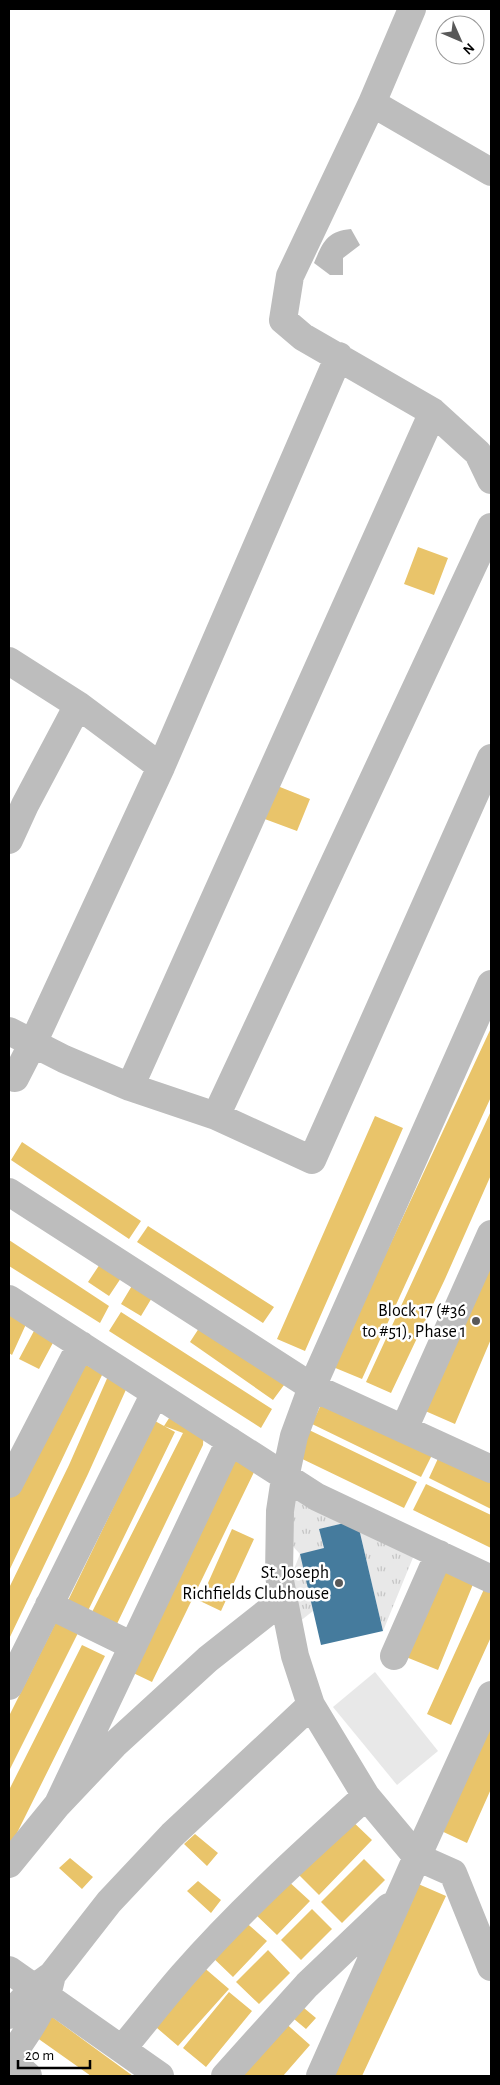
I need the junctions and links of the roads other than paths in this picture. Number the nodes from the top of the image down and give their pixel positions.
1 (412, 9) edge
2 (372, 103) junction
3 (491, 172) edge
4 (339, 356) junction
5 (432, 412) junction
6 (491, 480) edge
7 (491, 527) edge
8 (9, 661) edge
9 (78, 705) junction
10 (491, 758) edge
11 (161, 767) junction
12 (17, 801) edge
13 (9, 840) edge
14 (491, 984) edge
15 (9, 1031) edge
16 (33, 1043) junction
17 (15, 1078) dead end
18 (130, 1087) junction
19 (216, 1116) junction
20 (9, 1192) edge
21 (491, 1234) edge
22 (9, 1299) edge
23 (81, 1345) junction
24 (312, 1387) junction
25 (155, 1393) junction
26 (404, 1430) junction
27 (230, 1441) junction
28 (491, 1469) edge
29 (285, 1478) junction
30 (9, 1484) edge
31 (439, 1554) junction
32 (491, 1579) edge
33 (284, 1599) junction
34 (49, 1605) junction
35 (133, 1646) junction
36 (394, 1656) dead end
37 (9, 1686) edge
38 (491, 1695) edge
39 (311, 1705) junction
40 (366, 1796) junction
41 (58, 1804) junction
42 (417, 1857) junction
43 (10, 1861) edge
44 (399, 1897) junction
45 (491, 1967) edge
46 (9, 1970) edge
47 (45, 1987) junction
48 (9, 2015) edge
49 (122, 2049) junction
50 (9, 2059) edge
51 (28, 2076) edge
52 (160, 2076) edge
53 (226, 2076) edge
54 (320, 2076) edge

1 - 2 street
2 - 3 street
2 - 4 street
4 - 5 street
4 - 11 street
5 - 6 street
5 - 18 street
7 - 19 street
8 - 9 street
9 - 11 street
9 - 12 street
10 - 19 street
11 - 16 street
12 - 13 street
14 - 24 street
15 - 16 street
16 - 17 street
16 - 18 street
18 - 19 street
20 - 24 street
21 - 26 street
22 - 23 street
23 - 25 street
23 - 30 street
24 - 26 street
24 - 29 street
25 - 27 street
25 - 34 street
26 - 28 street
27 - 29 street
27 - 35 street
29 - 31 street
29 - 33 street
31 - 32 street
31 - 36 street
33 - 39 street
33 - 41 street
34 - 35 street
34 - 37 street
35 - 41 street
38 - 42 street
39 - 40 street
39 - 47 street
40 - 42 street
40 - 49 street
41 - 43 street
42 - 44 street
42 - 45 street
44 - 53 street
44 - 54 street
46 - 47 street
47 - 48 street
47 - 49 street
47 - 50 street
49 - 52 street
50 - 51 street

